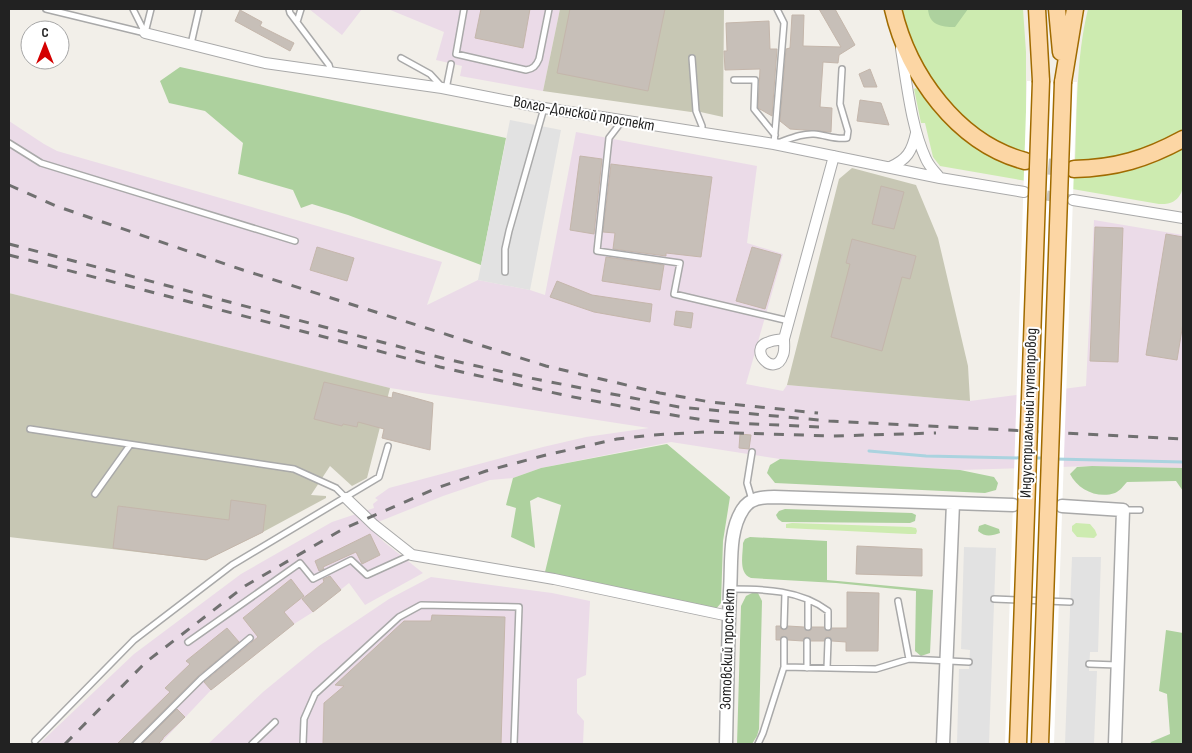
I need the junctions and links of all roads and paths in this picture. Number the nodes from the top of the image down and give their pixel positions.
1 (46, 9) edge
2 (133, 9) edge
3 (152, 9) edge
4 (199, 9) edge
5 (289, 9) edge
6 (301, 9) edge
7 (464, 9) edge
8 (549, 9) edge
9 (777, 9) edge
10 (1037, 9) edge
11 (1057, 9) edge
12 (1076, 9) edge
13 (894, 15) edge
14 (297, 22) junction
15 (145, 33) junction
16 (190, 45) junction
17 (401, 58) dead end
18 (692, 58) dead end
19 (451, 64) dead end
20 (842, 69) dead end
21 (331, 72) junction
22 (734, 80) dead end
23 (1063, 82) junction
24 (444, 88) junction
25 (544, 108) junction
26 (622, 122) junction
27 (916, 132) junction
28 (702, 133) junction
29 (1183, 139) edge
30 (775, 140) junction
31 (9, 143) edge
32 (834, 156) junction
33 (1025, 161) tunnel mouth
34 (890, 167) junction
35 (1074, 169) tunnel mouth
36 (940, 178) junction
37 (1024, 192) tunnel mouth
38 (1073, 200) tunnel mouth
39 (1183, 218) edge
40 (295, 241) dead end
41 (505, 272) dead end
42 (790, 322) junction
43 (784, 340) dead end
44 (30, 429) dead end
45 (130, 445) junction
46 (388, 446) dead end
47 (752, 452) dead end
48 (95, 494) dead end
49 (346, 498) junction
50 (752, 501) junction
51 (953, 503) junction
52 (1013, 505) dead end
53 (1062, 506) dead end
54 (1123, 510) junction
55 (1140, 510) dead end
56 (412, 555) junction
57 (730, 588) junction
58 (785, 593) junction
59 (994, 599) dead end
60 (808, 600) junction
61 (898, 601) dead end
62 (1070, 602) dead end
63 (729, 616) junction
64 (784, 626) dead end
65 (808, 627) dead end
66 (828, 628) dead end
67 (250, 638) dead end
68 (784, 640) dead end
69 (808, 641) dead end
70 (828, 641) dead end
71 (188, 642) dead end
72 (909, 659) junction
73 (946, 661) junction
74 (969, 662) dead end
75 (1089, 664) dead end
76 (1118, 665) junction
77 (784, 667) junction
78 (807, 668) junction
79 (827, 668) junction
80 (275, 722) dead end
81 (35, 741) dead end
82 (136, 744) edge
83 (252, 744) edge
84 (303, 744) edge
85 (514, 744) edge
86 (726, 744) edge
87 (758, 744) edge
88 (943, 744) edge
89 (1018, 744) edge
90 (1040, 744) edge
91 (1115, 744) edge

1 - 15 lane
2 - 15 lane
3 - 15 lane
4 - 16 lane
5 - 14 lane
6 - 14 lane
7 - 8 lane
9 - 30 lane
10 - 89 main road, Индустриальный путепровод, bridge
11 - 23 main road
12 - 23 main road
13 - 27 street
13 - 33 main road
14 - 21 lane
15 - 16 street, Волго-Донской проспект
16 - 21 street, Волго-Донской проспект
17 - 24 lane
18 - 28 lane
19 - 24 lane
20 - 30 lane
21 - 24 street, Волго-Донской проспект
22 - 30 lane
23 - 90 main road, Индустриальный путепровод, bridge
24 - 25 street, Волго-Донской проспект
25 - 26 street, Волго-Донской проспект
25 - 41 lane
26 - 28 street, Волго-Донской проспект
26 - 42 lane
27 - 34 street
27 - 36 street
28 - 30 street, Волго-Донской проспект
29 - 35 main road
30 - 32 street, Волго-Донской проспект
31 - 40 lane
32 - 34 street, Волго-Донской проспект
32 - 42 street
34 - 36 street, Волго-Донской проспект
36 - 37 street, Волго-Донской проспект
38 - 39 street
42 - 43 street
44 - 45 lane
45 - 48 lane
45 - 49 lane
46 - 49 lane
47 - 50 lane
49 - 56 street
49 - 81 lane
50 - 51 street
50 - 57 street, Зотовский проспект
51 - 52 street
51 - 73 street
53 - 54 street
54 - 55 lane
54 - 76 street
56 - 63 street
56 - 71 lane
57 - 58 lane
57 - 63 street, Зотовский проспект
58 - 60 lane
58 - 64 lane
59 - 62 lane
60 - 65 lane
60 - 66 lane
61 - 72 lane
63 - 86 street, Зотовский проспект
67 - 82 lane
68 - 77 lane
69 - 78 lane
70 - 79 lane
72 - 73 lane
72 - 79 lane
73 - 74 lane
73 - 88 street
75 - 76 lane
76 - 91 street
77 - 78 lane
77 - 87 lane
78 - 79 lane
80 - 83 lane
84 - 85 lane

